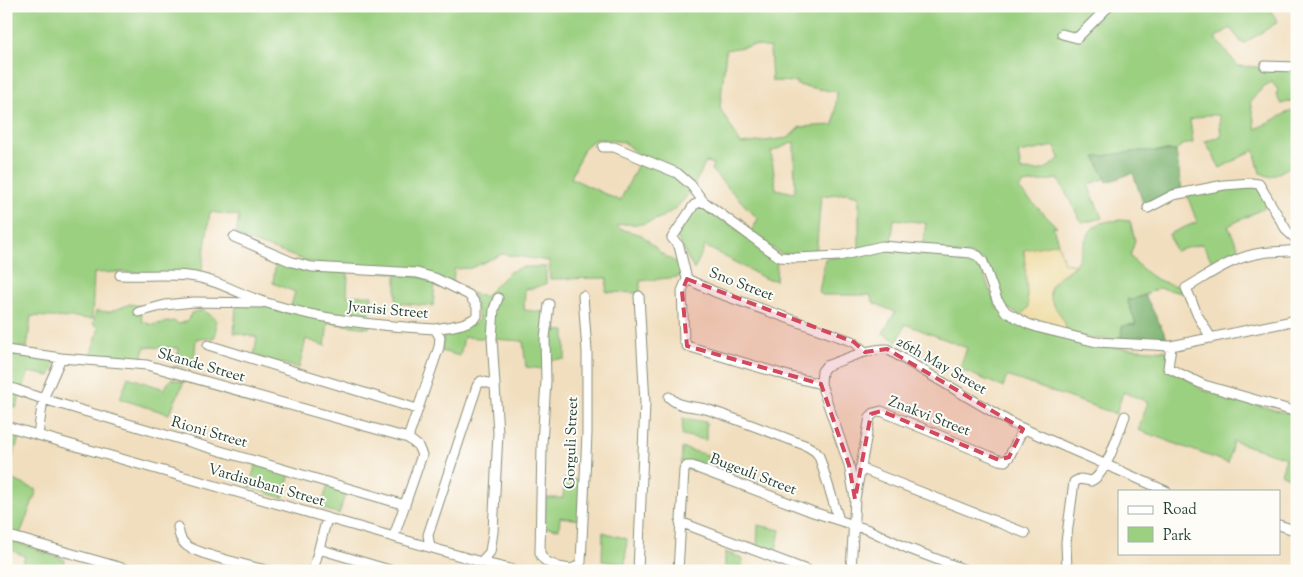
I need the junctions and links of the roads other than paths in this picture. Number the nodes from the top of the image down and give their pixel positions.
1 (1109, 6) edge
2 (1062, 34) dead end
3 (1265, 66) dead end
4 (1297, 67) edge
5 (603, 147) dead end
6 (703, 200) junction
7 (1148, 208) dead end
8 (234, 237) dead end
9 (1297, 240) edge
10 (1297, 250) edge
11 (120, 276) dead end
12 (687, 278) junction
13 (583, 296) dead end
14 (639, 296) dead end
15 (498, 298) dead end
16 (266, 303) junction
17 (549, 304) dead end
18 (139, 312) dead end
19 (1297, 320) edge
20 (436, 329) junction
21 (1211, 338) junction
22 (208, 345) dead end
23 (1171, 346) junction
24 (6, 350) edge
25 (866, 352) junction
26 (61, 358) junction
27 (821, 384) junction
28 (495, 385) junction
29 (6, 386) edge
30 (669, 397) dead end
31 (43, 399) junction
32 (417, 409) junction
33 (1297, 412) edge
34 (1125, 416) dead end
35 (6, 426) edge
36 (1023, 429) junction
37 (38, 435) junction
38 (408, 438) junction
39 (1106, 464) junction
40 (860, 468) junction
41 (1164, 490) edge
42 (855, 499) junction
43 (405, 505) junction
44 (327, 518) junction
45 (839, 520) junction
46 (680, 522) junction
47 (854, 525) junction
48 (1280, 525) edge
49 (178, 527) dead end
50 (1297, 531) edge
51 (1025, 532) dead end
52 (6, 535) edge
53 (394, 536) junction
54 (430, 547) junction
55 (319, 549) junction
56 (480, 562) junction
57 (559, 569) edge
58 (133, 571) edge
59 (269, 571) edge
60 (313, 571) edge
61 (393, 571) edge
62 (518, 571) edge
63 (638, 571) edge
64 (678, 571) edge
65 (810, 571) edge
66 (851, 571) edge
67 (968, 571) edge
68 (1067, 571) edge

1 - 2 street
3 - 4 street
5 - 6 street
6 - 12 street
6 - 23 street
7 - 9 street
8 - 20 street
10 - 21 street
11 - 16 street, Jvarisi Street
12 - 25 street, Sno Street
12 - 27 street, Sno Street
13 - 57 street, Gorguli Street
14 - 63 street
15 - 28 street
16 - 18 street
16 - 20 street, Jvarisi Street
17 - 57 street
19 - 21 street
20 - 32 street, Jvarisi Street
21 - 23 street
22 - 32 street
23 - 33 street
24 - 26 street, Skande Street
25 - 27 street, 26th May Street
25 - 36 street, 26th May Street
26 - 31 street
26 - 38 street, Skande Street
27 - 42 street
28 - 54 street
28 - 56 street
29 - 31 street, Rioni Street
30 - 45 street
31 - 37 street
31 - 43 street, Rioni Street
32 - 38 street, Jvarisi Street
34 - 39 street
35 - 37 street, Vardisubani Street
36 - 39 street, 26th May Street
36 - 40 street, Znakvi Street
37 - 44 street, Vardisubani Street
38 - 43 street
39 - 41 street, 26th May Street
39 - 68 street
40 - 42 street, Znakvi Street
40 - 51 street
42 - 47 street, Znakvi Street
43 - 53 street
44 - 53 street, Vardisubani Street
44 - 55 street
45 - 46 street, Bugeuli Street
45 - 47 street, Bugeuli Street
46 - 64 street, Bugeuli Street
46 - 65 street
47 - 66 street, Znakvi Street
47 - 67 street, Bugeuli Street
48 - 50 street
49 - 59 street
52 - 58 street
53 - 54 street, Vardisubani Street
54 - 56 street, Vardisubani Street
55 - 60 street
55 - 61 street
56 - 62 street, Vardisubani Street

